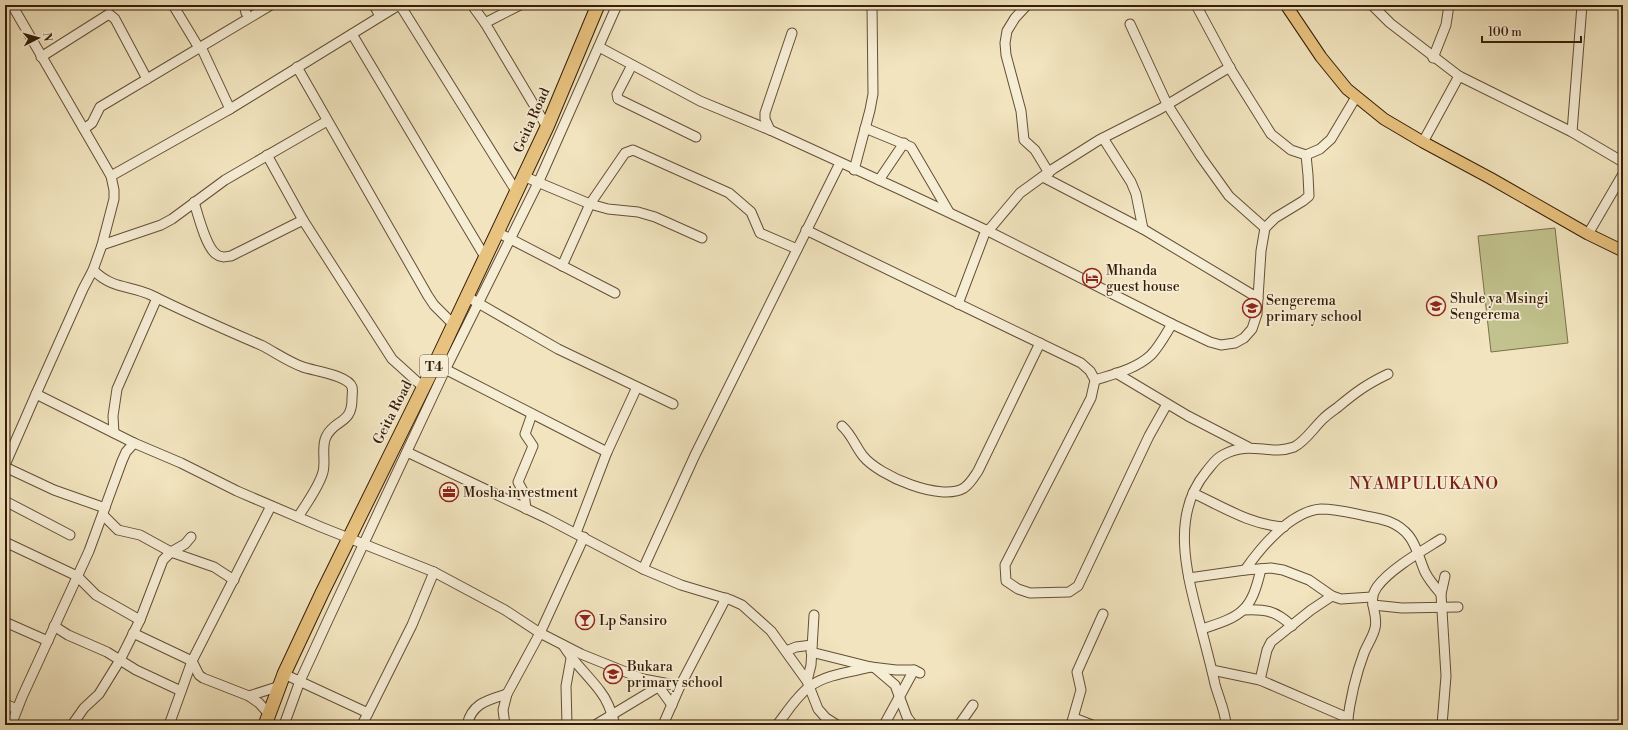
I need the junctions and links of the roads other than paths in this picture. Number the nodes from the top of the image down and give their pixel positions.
1 (12, 5) edge
2 (173, 5) edge
3 (271, 5) edge
4 (374, 5) edge
5 (400, 5) edge
6 (472, 5) edge
7 (520, 5) edge
8 (598, 5) edge
9 (617, 5) edge
10 (872, 5) edge
11 (1027, 5) edge
12 (1196, 5) edge
13 (1286, 5) edge
14 (1372, 5) edge
15 (1449, 5) edge
16 (1582, 5) edge
17 (380, 16) junction
18 (485, 23) junction
19 (1130, 24) dead end
20 (352, 34) junction
21 (792, 34) dead end
22 (200, 47) junction
23 (599, 47) junction
24 (41, 57) junction
25 (1433, 58) junction
26 (632, 65) junction
27 (297, 67) junction
28 (1230, 67) junction
29 (1458, 76) junction
30 (147, 79) junction
31 (1356, 97) junction
32 (1167, 104) junction
33 (230, 109) junction
34 (327, 121) junction
35 (547, 127) junction
36 (866, 128) junction
37 (84, 129) junction
38 (770, 130) junction
39 (1572, 132) junction
40 (696, 137) dead end
41 (1103, 138) junction
42 (1423, 142) junction
43 (904, 143) junction
44 (1306, 154) junction
45 (267, 155) junction
46 (840, 162) junction
47 (1623, 162) edge
48 (854, 170) junction
49 (1623, 174) edge
50 (1046, 175) junction
51 (111, 176) junction
52 (523, 176) junction
53 (879, 180) junction
54 (539, 183) junction
55 (516, 191) junction
56 (194, 202) junction
57 (590, 204) junction
58 (948, 212) junction
59 (303, 220) junction
60 (1265, 228) junction
61 (1143, 229) junction
62 (806, 230) junction
63 (987, 231) junction
64 (497, 232) junction
65 (1588, 234) junction
66 (702, 238) dead end
67 (511, 240) junction
68 (102, 245) junction
69 (797, 249) junction
70 (1623, 251) edge
71 (485, 257) junction
72 (562, 266) junction
73 (93, 270) junction
74 (615, 293) dead end
75 (466, 296) junction
76 (157, 298) junction
77 (1258, 298) junction
78 (479, 303) junction
79 (958, 304) junction
80 (454, 324) junction
81 (1172, 324) junction
82 (1040, 343) junction
83 (440, 367) junction
84 (1116, 373) junction
85 (1388, 374) dead end
86 (1095, 380) junction
87 (423, 387) junction
88 (637, 387) junction
89 (36, 394) junction
90 (673, 404) dead end
91 (1167, 404) junction
92 (532, 414) junction
93 (842, 426) dead end
94 (114, 432) junction
95 (134, 443) junction
96 (1248, 447) junction
97 (407, 452) junction
98 (608, 452) junction
99 (5, 466) edge
100 (1193, 493) junction
101 (5, 501) edge
102 (271, 506) junction
103 (526, 509) junction
104 (104, 512) junction
105 (298, 518) junction
106 (1284, 527) junction
107 (70, 535) dead end
108 (580, 535) junction
109 (191, 537) dead end
110 (348, 537) junction
111 (1441, 539) dead end
112 (5, 542) edge
113 (365, 544) junction
114 (171, 552) junction
115 (1418, 554) junction
116 (643, 569) junction
117 (1261, 569) junction
118 (1245, 570) junction
119 (434, 572) junction
120 (77, 576) junction
121 (1445, 576) dead end
122 (1189, 578) junction
123 (234, 580) junction
124 (1441, 594) junction
125 (1332, 596) junction
126 (726, 598) junction
127 (1373, 601) junction
128 (1441, 607) junction
129 (1458, 607) dead end
130 (1242, 610) junction
131 (814, 614) dead end
132 (1103, 614) dead end
133 (140, 620) junction
134 (5, 622) edge
135 (54, 626) junction
136 (1292, 626) junction
137 (1202, 629) junction
138 (133, 633) junction
139 (540, 633) junction
140 (48, 641) junction
141 (812, 649) junction
142 (786, 651) junction
143 (572, 654) junction
144 (120, 660) junction
145 (192, 661) junction
146 (873, 668) junction
147 (1212, 670) junction
148 (282, 680) junction
149 (300, 680) junction
150 (1260, 680) junction
151 (809, 684) junction
152 (661, 686) junction
153 (680, 686) junction
154 (181, 691) junction
155 (507, 694) junction
156 (249, 696) junction
157 (899, 696) junction
158 (5, 704) edge
159 (672, 705) junction
160 (972, 705) dead end
161 (17, 709) junction
162 (368, 713) junction
163 (612, 715) junction
164 (267, 719) edge
165 (1072, 721) edge
166 (1348, 722) edge
167 (1227, 724) edge
168 (11, 725) edge
169 (72, 725) edge
170 (169, 725) edge
171 (284, 725) edge
172 (362, 725) edge
173 (467, 725) edge
174 (505, 725) edge
175 (567, 725) edge
176 (595, 725) edge
177 (615, 725) edge
178 (663, 725) edge
179 (777, 725) edge
180 (837, 725) edge
181 (884, 725) edge
182 (912, 725) edge
183 (959, 725) edge
184 (1092, 725) edge
185 (1442, 725) edge

1 - 24 street
2 - 22 street
3 - 22 street
4 - 17 street
5 - 17 street
5 - 55 street
6 - 18 street
7 - 18 street
8 - 35 highway, Geita Road / T4
9 - 23 street
10 - 36 street
11 - 50 street
12 - 28 street
13 - 31 main road
14 - 25 street
15 - 25 street
16 - 39 street
17 - 20 street
18 - 35 street
19 - 32 street
20 - 27 street
20 - 71 street
21 - 38 street
22 - 30 street
22 - 33 street
23 - 26 street
23 - 54 street
24 - 30 street
24 - 37 street
25 - 29 street
26 - 38 street
26 - 40 street
27 - 33 street
27 - 34 street
28 - 32 street
28 - 44 street
29 - 39 street
29 - 42 street
30 - 37 street
31 - 42 main road
31 - 44 street
32 - 41 street
32 - 60 street
33 - 51 street
34 - 45 street
34 - 80 street
35 - 52 highway, Geita Road / T4
36 - 43 street
36 - 48 street
37 - 51 street
38 - 46 street
39 - 47 street
41 - 50 street
41 - 61 street
42 - 65 main road
43 - 53 street
43 - 58 street
44 - 60 street
45 - 56 street
45 - 59 street
46 - 48 street
46 - 62 street
48 - 53 street
49 - 65 street
50 - 61 street
50 - 63 street
51 - 68 street
52 - 54 street
52 - 55 highway, Geita Road / T4
53 - 58 street
54 - 57 street
54 - 67 street
55 - 64 highway, Geita Road / T4
56 - 59 street
56 - 68 street
57 - 66 street
57 - 69 street
57 - 72 street
58 - 63 street
59 - 87 street
60 - 77 street
61 - 77 street
62 - 69 street
62 - 79 street
63 - 79 street
63 - 81 street
64 - 67 street
64 - 71 highway, Geita Road / T4
65 - 70 main road
67 - 72 street
67 - 78 street
68 - 73 street
69 - 116 street
71 - 75 highway, Geita Road / T4
72 - 74 street
73 - 76 street
73 - 89 street
75 - 78 street
75 - 80 highway, Geita Road / T4
76 - 94 street
76 - 105 street
77 - 81 street
78 - 83 street
78 - 88 street
79 - 82 street
80 - 83 highway, Geita Road / T4
81 - 84 street
82 - 86 street
82 - 93 street
83 - 87 highway, Geita Road / T4
83 - 92 street
83 - 97 street
84 - 86 street
84 - 91 street
85 - 96 street
86 - 91 street
87 - 110 highway, Geita Road / T4
88 - 90 street
88 - 98 street
89 - 94 street
89 - 99 street
91 - 96 street
92 - 98 street
92 - 103 street
94 - 95 street
95 - 102 street
95 - 104 street
96 - 100 street
97 - 103 street
97 - 113 street
98 - 108 street
99 - 104 street
100 - 106 street
100 - 122 street
101 - 107 street
102 - 105 street
102 - 123 street
103 - 108 street
104 - 114 street
104 - 120 street
105 - 110 street
106 - 115 street
106 - 118 street
108 - 116 street
108 - 139 street
109 - 114 street
110 - 113 street
110 - 148 highway, Geita Road / T4
111 - 115 street
112 - 120 street
113 - 119 street
113 - 149 street
114 - 123 street
114 - 133 street
115 - 124 street
115 - 127 street
116 - 126 street
117 - 118 street
117 - 125 street
117 - 130 street
118 - 122 street
119 - 139 street
119 - 162 street
120 - 133 street
120 - 135 street
121 - 124 street
122 - 137 street
123 - 145 street
124 - 128 street
125 - 127 street
125 - 136 street
126 - 142 street
126 - 153 street
127 - 128 street
127 - 166 street
128 - 129 street
128 - 185 street
130 - 136 street
130 - 137 street
131 - 141 street
132 - 165 street
133 - 138 street
134 - 140 street
135 - 140 street
135 - 144 street
136 - 150 street
137 - 147 street
138 - 144 street
138 - 145 street
139 - 143 street
139 - 155 street
140 - 161 street
141 - 142 street
141 - 146 street
141 - 151 street
142 - 151 street
143 - 152 street
143 - 163 street
143 - 175 street
144 - 154 street
144 - 169 street
145 - 154 street
145 - 156 street
146 - 151 street
146 - 157 street
146 - 157 street
147 - 150 street
147 - 167 street
148 - 149 street
148 - 156 street
148 - 164 highway, Geita Road / T4
149 - 162 street
149 - 171 street
150 - 166 street
151 - 179 street
151 - 180 street
152 - 153 street
152 - 159 street
152 - 163 street
153 - 159 street
154 - 170 street
155 - 173 street
155 - 174 street
156 - 164 street
157 - 181 street
157 - 182 street
158 - 161 street
159 - 178 street
160 - 183 street
161 - 168 street
162 - 172 street
163 - 176 street
163 - 177 street
165 - 184 street

